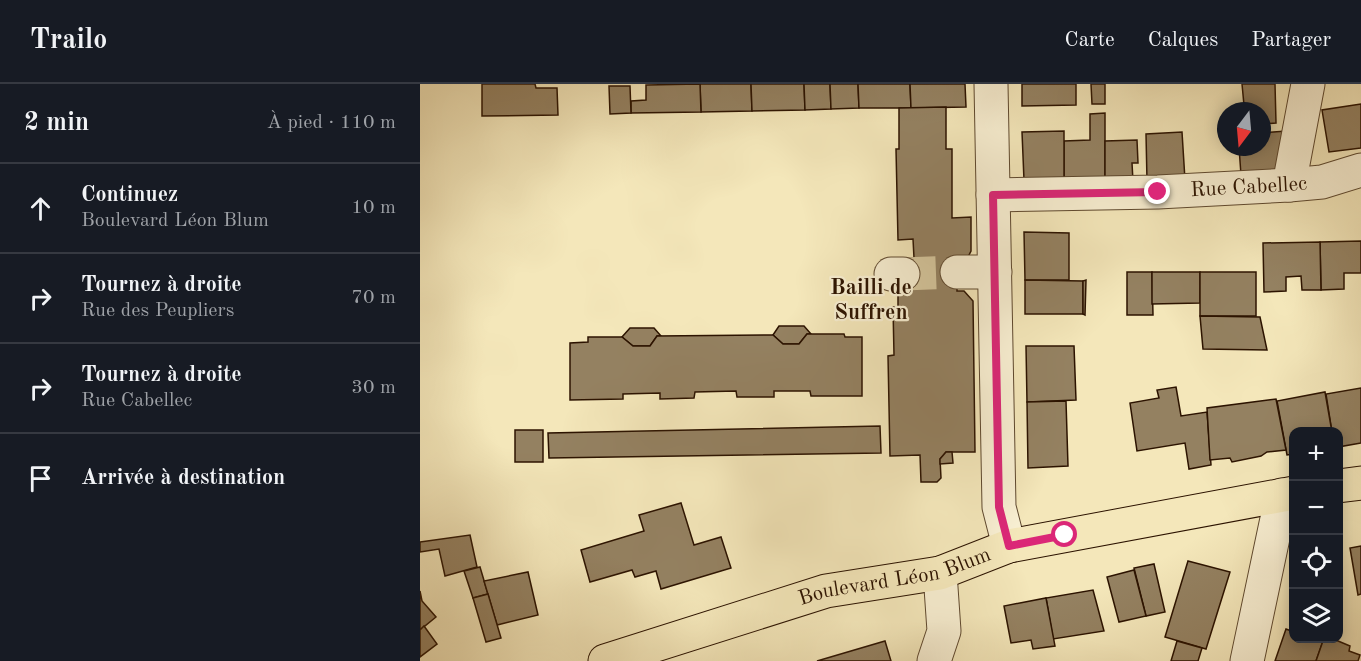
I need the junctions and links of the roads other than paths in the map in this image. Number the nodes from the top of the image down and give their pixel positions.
1 (991, 84) edge
2 (1308, 84) edge
3 (1361, 170) edge
4 (1289, 185) junction
5 (993, 195) junction
6 (957, 272) tunnel mouth
7 (995, 272) junction
8 (1361, 483) edge
9 (1343, 485) edge
10 (1288, 494) edge
11 (1009, 546) junction
12 (940, 573) junction
13 (605, 661) edge
14 (934, 661) edge
15 (1247, 661) edge

1 - 5 street
2 - 4 street
3 - 4 street, Rue Cabellec
4 - 5 street, Rue Cabellec
5 - 7 street
6 - 7 street
7 - 11 street
8 - 9 main road
10 - 11 main road, Boulevard Léon Blum
10 - 15 street
11 - 12 main road, Boulevard Léon Blum
12 - 13 main road, Boulevard Léon Blum
12 - 14 street

